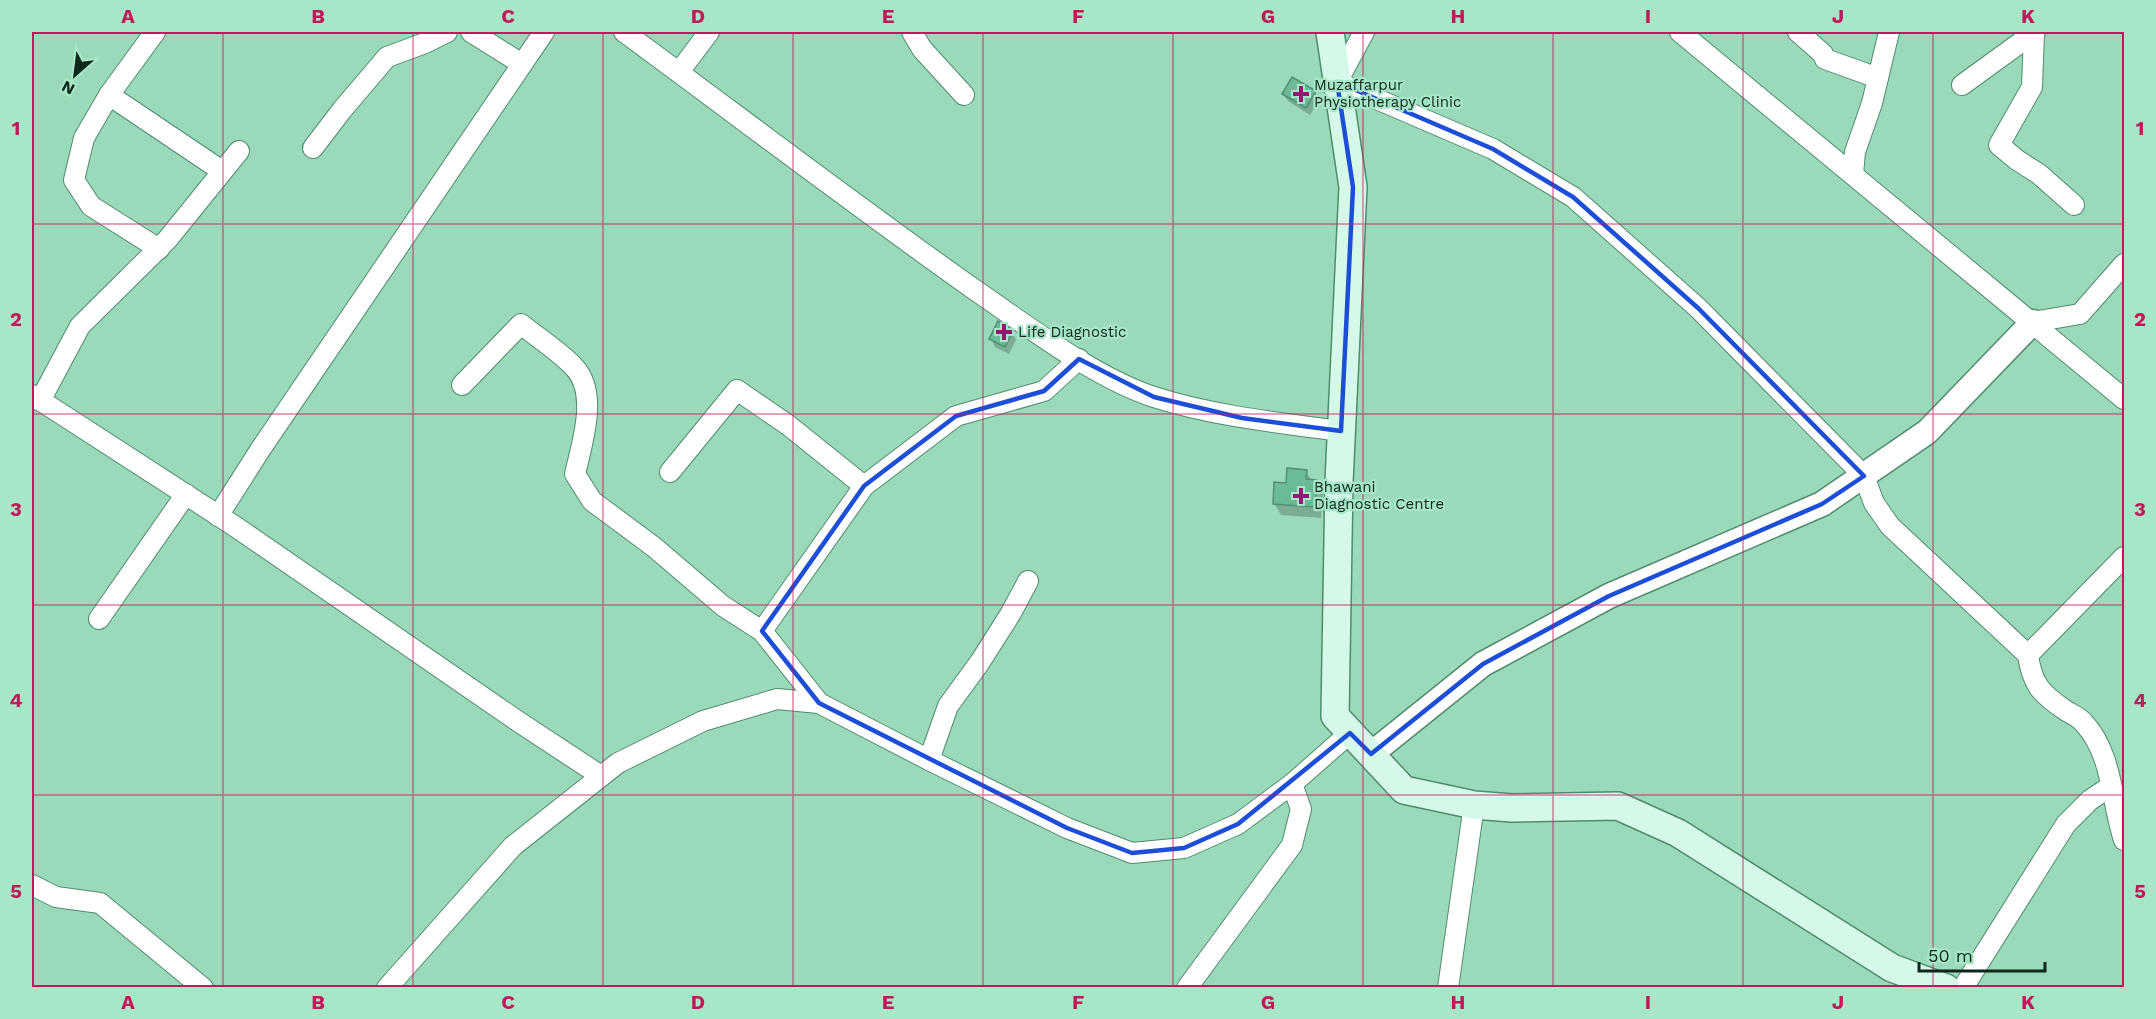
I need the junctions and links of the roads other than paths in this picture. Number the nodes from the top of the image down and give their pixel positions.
1 (155, 32) edge
2 (447, 32) edge
3 (471, 32) edge
4 (544, 32) edge
5 (624, 32) edge
6 (709, 32) edge
7 (912, 32) edge
8 (1330, 32) edge
9 (1365, 32) edge
10 (1680, 32) edge
11 (1798, 32) edge
12 (1888, 32) edge
13 (2034, 32) edge
14 (522, 64) junction
15 (679, 72) junction
16 (1878, 78) junction
17 (1337, 82) junction
18 (1962, 85) dead end
19 (109, 95) junction
20 (964, 95) dead end
21 (313, 148) dead end
22 (239, 151) dead end
23 (222, 171) junction
24 (1853, 174) junction
25 (2074, 206) dead end
26 (159, 249) junction
27 (2124, 264) edge
28 (2033, 322) junction
29 (1079, 359) junction
30 (462, 385) dead end
31 (36, 398) edge
32 (2124, 399) edge
33 (1341, 431) junction
34 (670, 472) dead end
35 (1864, 476) junction
36 (864, 486) junction
37 (186, 494) junction
38 (218, 516) junction
39 (2124, 557) edge
40 (1028, 581) dead end
41 (99, 619) dead end
42 (762, 631) junction
43 (2028, 655) junction
44 (819, 703) junction
45 (1350, 733) junction
46 (1371, 754) junction
47 (929, 760) junction
48 (601, 776) junction
49 (1292, 784) junction
50 (2111, 786) junction
51 (1474, 805) junction
52 (2124, 840) edge
53 (32, 885) edge
54 (203, 987) edge
55 (387, 987) edge
56 (1187, 987) edge
57 (1448, 987) edge
58 (1946, 987) edge
59 (1963, 987) edge

1 - 19 street
2 - 21 street
3 - 14 street
4 - 14 street
5 - 15 street
6 - 15 street
7 - 20 street
8 - 17 main road
9 - 17 street
10 - 24 street
11 - 16 street
12 - 16 street
13 - 18 street
13 - 25 street
14 - 38 street
15 - 29 street
16 - 24 street
17 - 33 main road
17 - 35 street
19 - 23 street
19 - 26 street
22 - 23 street
23 - 26 street
24 - 28 street
26 - 31 street
27 - 28 street
28 - 32 street
28 - 35 street
29 - 33 street
29 - 36 street
30 - 42 street
31 - 37 street
33 - 45 main road
34 - 36 street
35 - 43 street
35 - 46 street
36 - 42 street
37 - 38 street
37 - 41 street
38 - 48 street
39 - 43 street
40 - 47 street
42 - 44 street
43 - 50 street
44 - 47 street
44 - 48 street
45 - 46 main road
45 - 49 street
46 - 51 main road
47 - 49 street
48 - 55 street
49 - 56 street
50 - 52 street
50 - 59 street
51 - 57 street
51 - 58 main road
53 - 54 street

